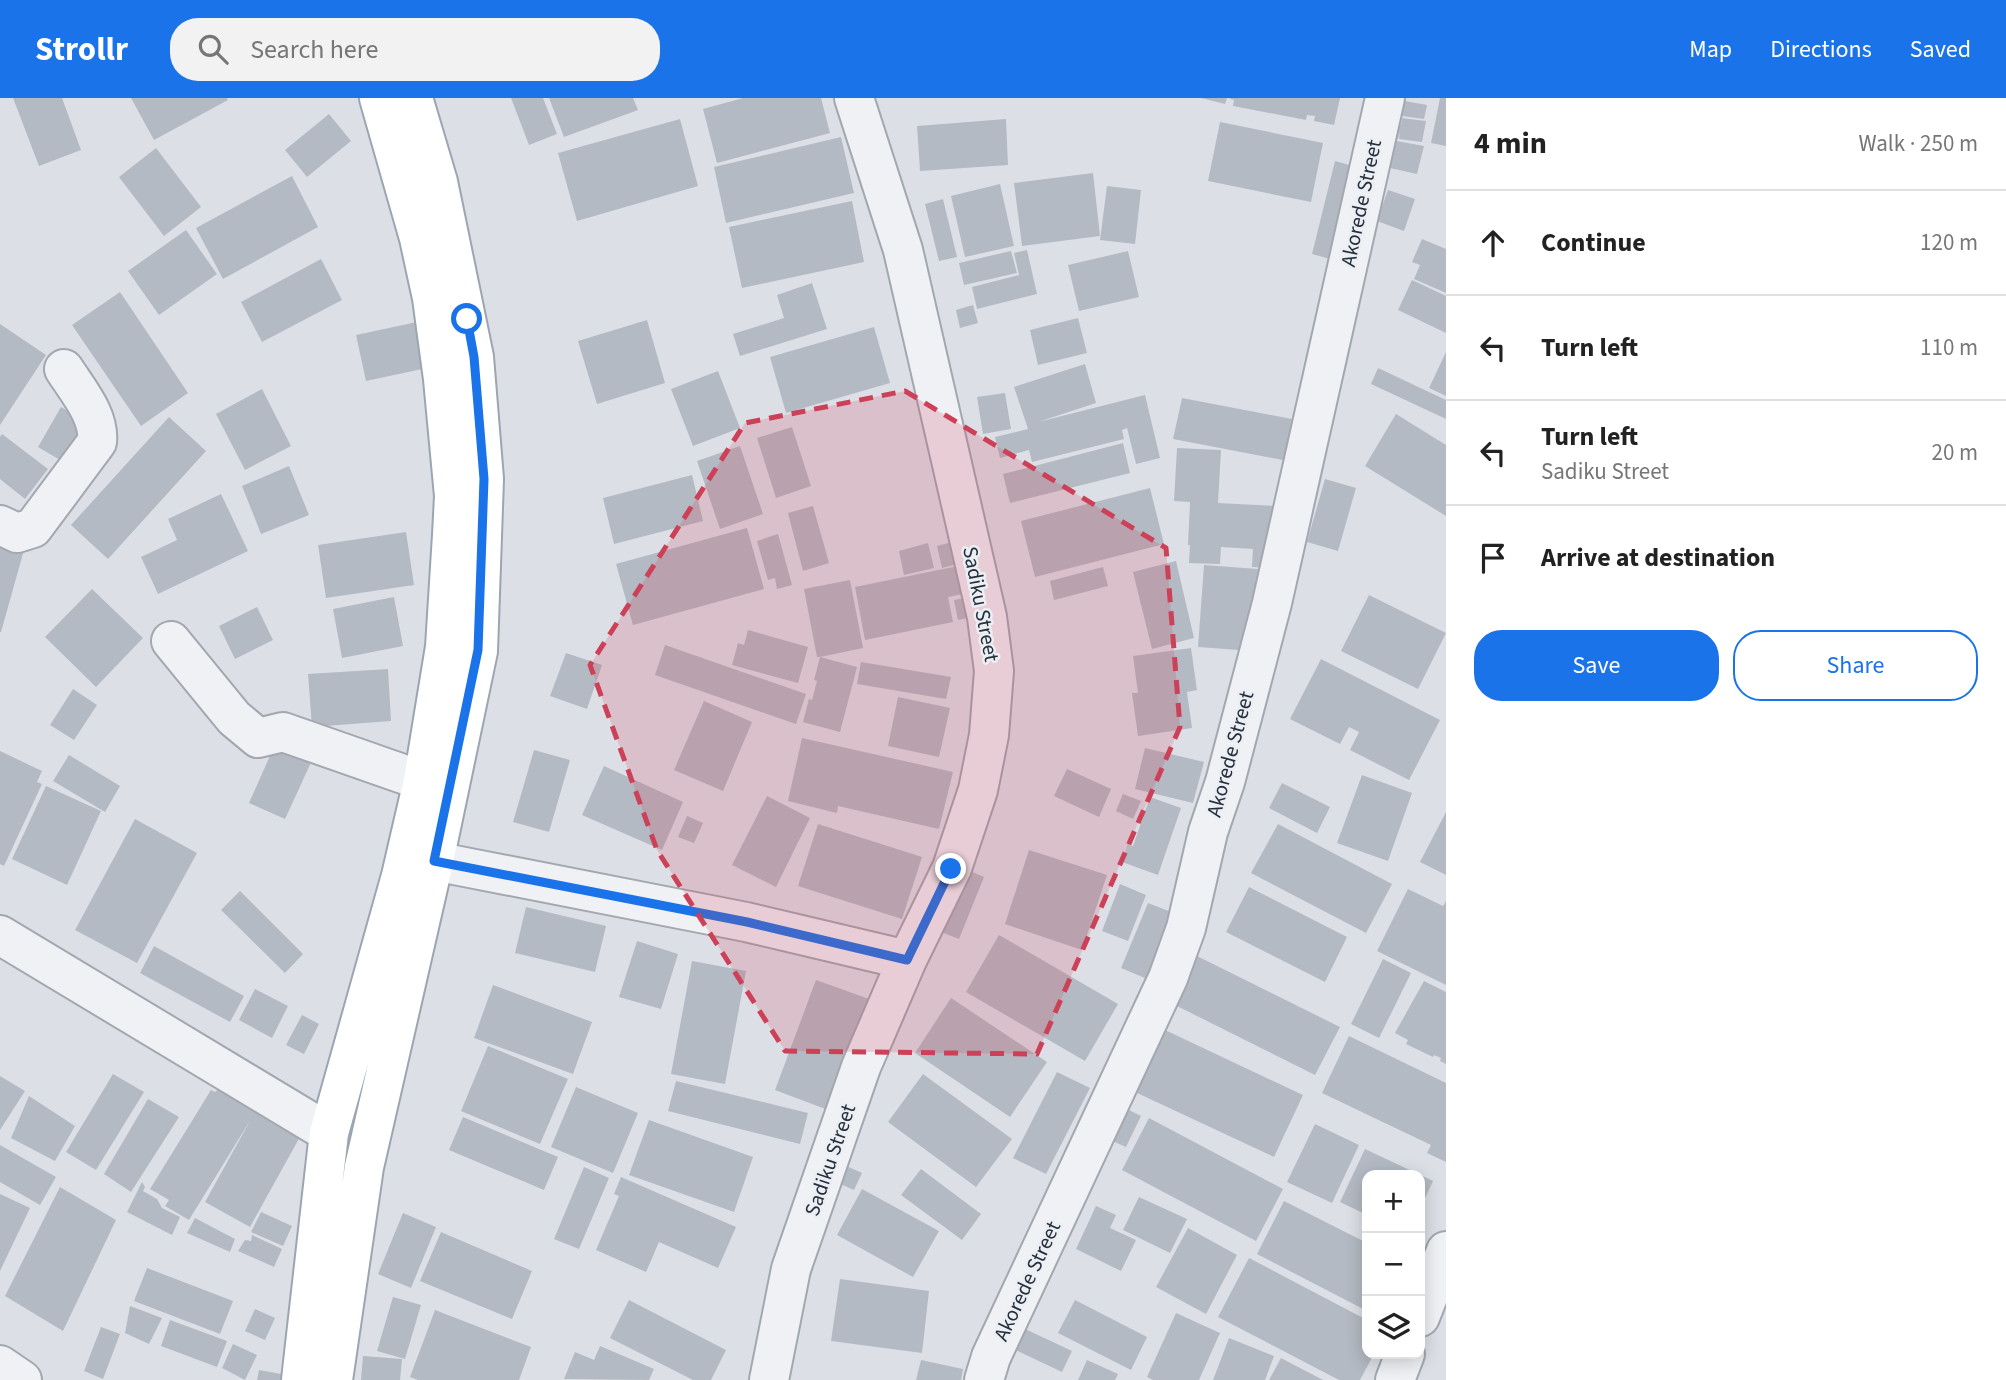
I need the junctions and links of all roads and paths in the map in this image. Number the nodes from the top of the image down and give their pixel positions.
1 (379, 98) edge
2 (413, 98) edge
3 (854, 98) edge
4 (1385, 98) edge
5 (64, 369) dead end
6 (0, 525) edge
7 (171, 641) dead end
8 (461, 649) junction
9 (423, 781) junction
10 (434, 861) junction
11 (0, 935) edge
12 (907, 960) junction
13 (329, 1133) junction
14 (1446, 1251) edge
15 (1425, 1304) edge
16 (1403, 1359) edge
17 (0, 1365) edge
18 (22, 1380) edge
19 (301, 1380) edge
20 (333, 1380) edge
21 (769, 1380) edge
22 (984, 1380) edge
23 (1395, 1380) edge

1 - 8 main road
2 - 8 main road
3 - 12 street, Sadiku Street
4 - 22 street, Akorede Street
5 - 6 street
7 - 9 street
8 - 9 main road
8 - 10 main road
9 - 13 main road
10 - 12 street
10 - 20 main road
11 - 13 street
12 - 21 street, Sadiku Street
13 - 19 main road
14 - 15 street
16 - 23 street
17 - 18 street

